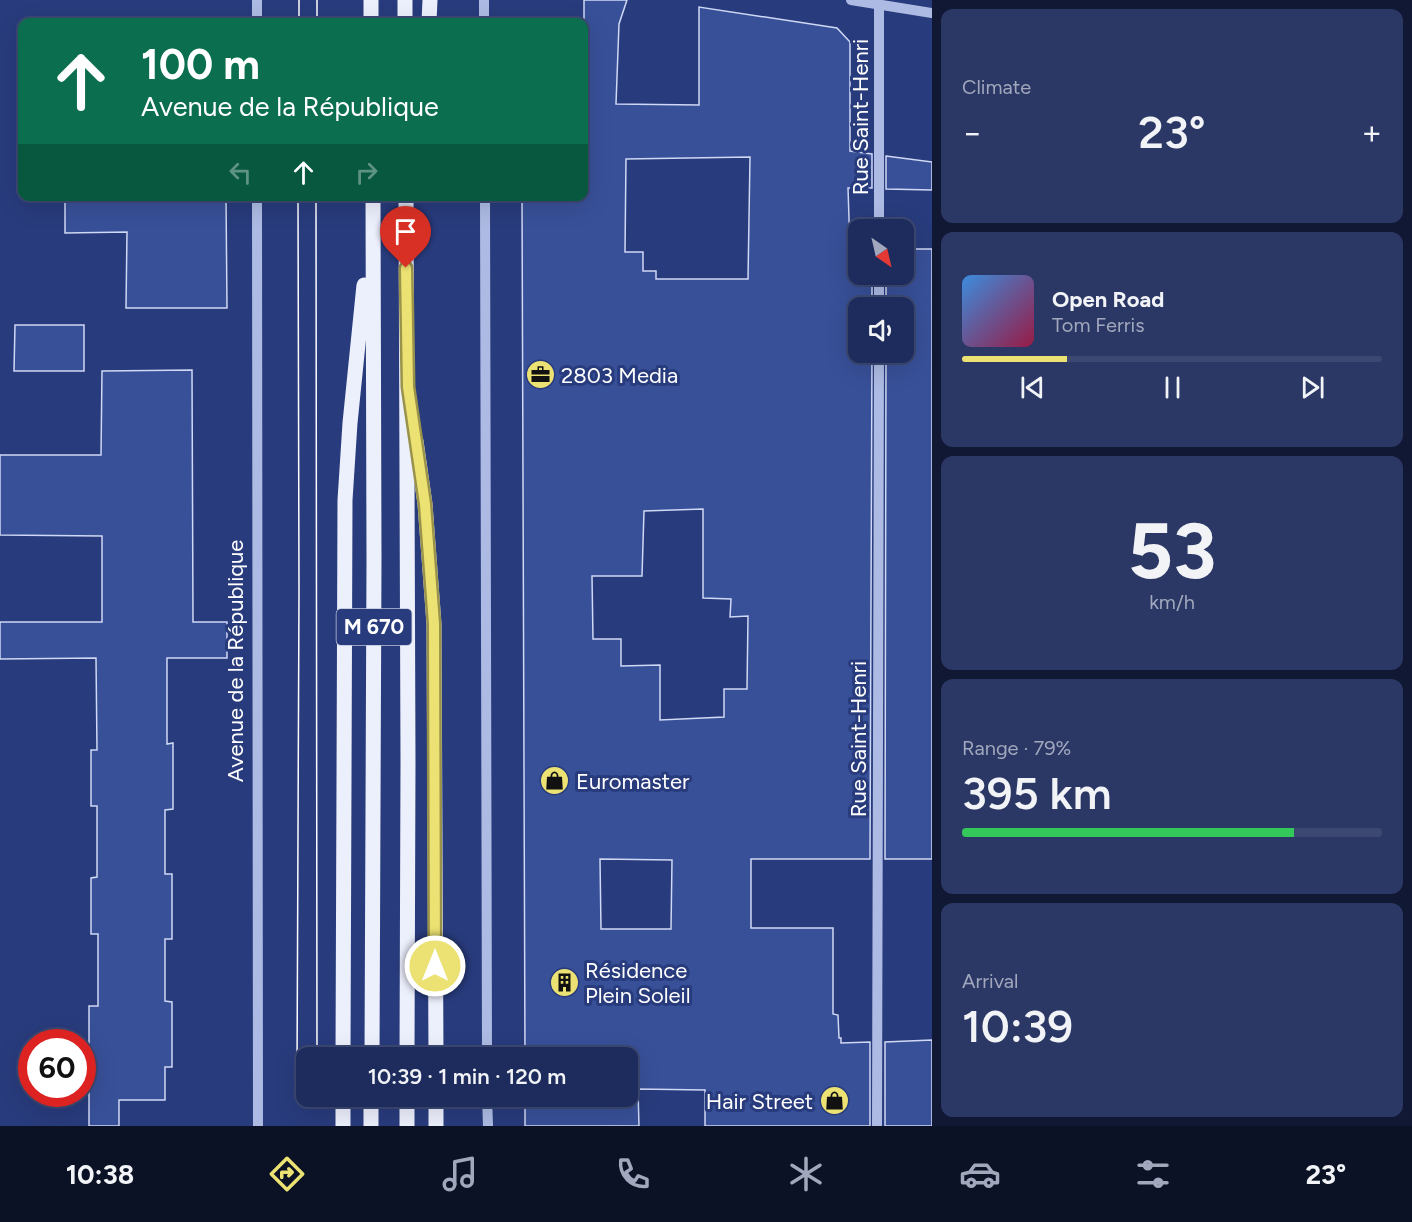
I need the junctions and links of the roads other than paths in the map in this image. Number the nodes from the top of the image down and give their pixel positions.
1 (257, 0) edge
2 (371, 0) edge
3 (405, 0) edge
4 (430, 0) edge
5 (484, 0) edge
6 (851, 0) edge
7 (879, 5) junction
8 (932, 13) edge
9 (257, 18) edge
10 (371, 18) edge
11 (405, 18) edge
12 (429, 18) edge
13 (484, 18) edge
14 (258, 201) edge
15 (373, 201) edge
16 (406, 201) edge
17 (485, 201) edge
18 (879, 219) edge
19 (879, 363) edge
20 (408, 387) junction
21 (343, 1047) edge
22 (372, 1047) edge
23 (407, 1047) edge
24 (436, 1047) edge
25 (487, 1047) edge
26 (343, 1107) edge
27 (371, 1107) edge
28 (407, 1107) edge
29 (436, 1107) edge
30 (488, 1107) edge
31 (258, 1126) edge
32 (343, 1126) edge
33 (371, 1126) edge
34 (407, 1126) edge
35 (436, 1126) edge
36 (488, 1126) edge
37 (877, 1126) edge

1 - 9 street
2 - 10 main road
3 - 11 main road
4 - 12 main road
5 - 13 street
6 - 7 street
7 - 8 street
7 - 18 street, Rue Saint-Henri
14 - 31 street, Avenue de la République
15 - 21 main road
15 - 22 main road, M 670
16 - 20 main road, M 670
17 - 25 street
19 - 37 street, Rue Saint-Henri
20 - 23 main road, M 670
20 - 24 main road
26 - 32 main road
27 - 33 main road
28 - 34 main road
29 - 35 main road
30 - 36 street

